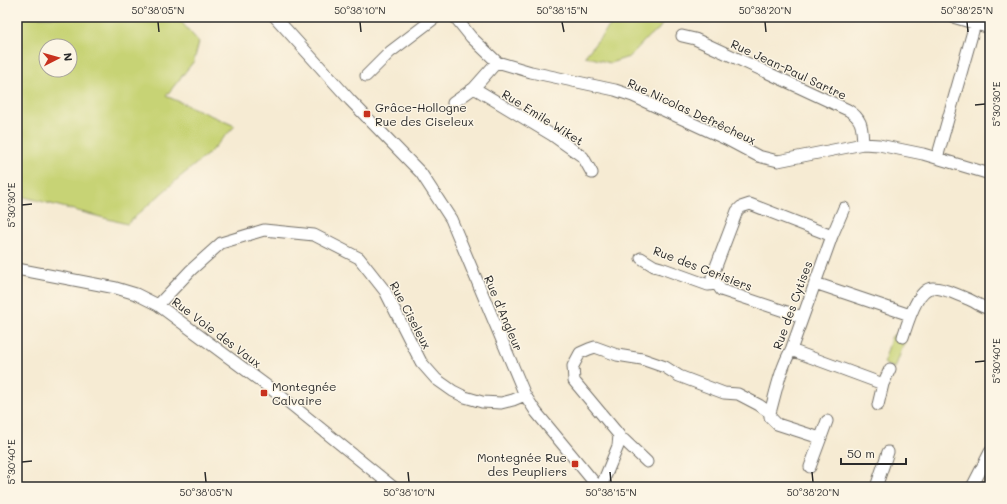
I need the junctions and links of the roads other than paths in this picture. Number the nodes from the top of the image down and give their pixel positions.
1 (275, 17) edge
2 (436, 17) edge
3 (455, 17) edge
4 (953, 17) edge
5 (976, 20) edge
6 (990, 28) edge
7 (682, 36) dead end
8 (497, 62) junction
9 (366, 76) dead end
10 (474, 88) junction
11 (453, 103) dead end
12 (863, 144) junction
13 (937, 158) junction
14 (592, 173) dead end
15 (990, 174) edge
16 (844, 208) dead end
17 (832, 236) junction
18 (641, 258) dead end
19 (17, 269) edge
20 (815, 283) junction
21 (716, 284) junction
22 (158, 305) junction
23 (990, 309) edge
24 (910, 315) junction
25 (802, 317) junction
26 (903, 337) dead end
27 (791, 350) junction
28 (890, 369) dead end
29 (883, 384) junction
30 (525, 395) junction
31 (878, 405) dead end
32 (770, 413) junction
33 (827, 421) dead end
34 (820, 438) junction
35 (619, 439) junction
36 (888, 452) dead end
37 (990, 452) edge
38 (647, 462) dead end
39 (810, 467) dead end
40 (393, 487) edge
41 (600, 487) edge
42 (876, 487) edge
43 (972, 487) edge

1 - 30 street, Rue d'Angleur
2 - 9 street
3 - 8 street, Rue Nicolas Defrêcheux
4 - 5 street
5 - 6 street
5 - 13 street
7 - 12 street, Rue Jean-Paul Sartre
8 - 10 street
8 - 12 street, Rue Nicolas Defrêcheux
10 - 11 street
10 - 14 street, Rue Emile Wiket
12 - 13 street, Rue Nicolas Defrêcheux
13 - 15 street, Rue Nicolas Defrêcheux
16 - 17 street, Rue des Cytises
17 - 20 street, Rue des Cytises
17 - 21 street
18 - 21 street, Rue des Cerisiers
19 - 22 street, Rue Voie des Vaux
20 - 24 street
20 - 25 street, Rue des Cytises
21 - 25 street, Rue des Cerisiers
22 - 30 street, Rue Ciseleux
22 - 40 street, Rue Voie des Vaux
23 - 24 street
24 - 26 street
25 - 27 street, Rue des Cytises
27 - 29 street
27 - 32 street, Rue des Cytises
28 - 29 street
29 - 31 street
30 - 41 street, Rue d'Angleur
32 - 34 street
32 - 35 street
33 - 34 street
34 - 39 street
35 - 38 street
35 - 41 street
36 - 42 street
37 - 43 street

